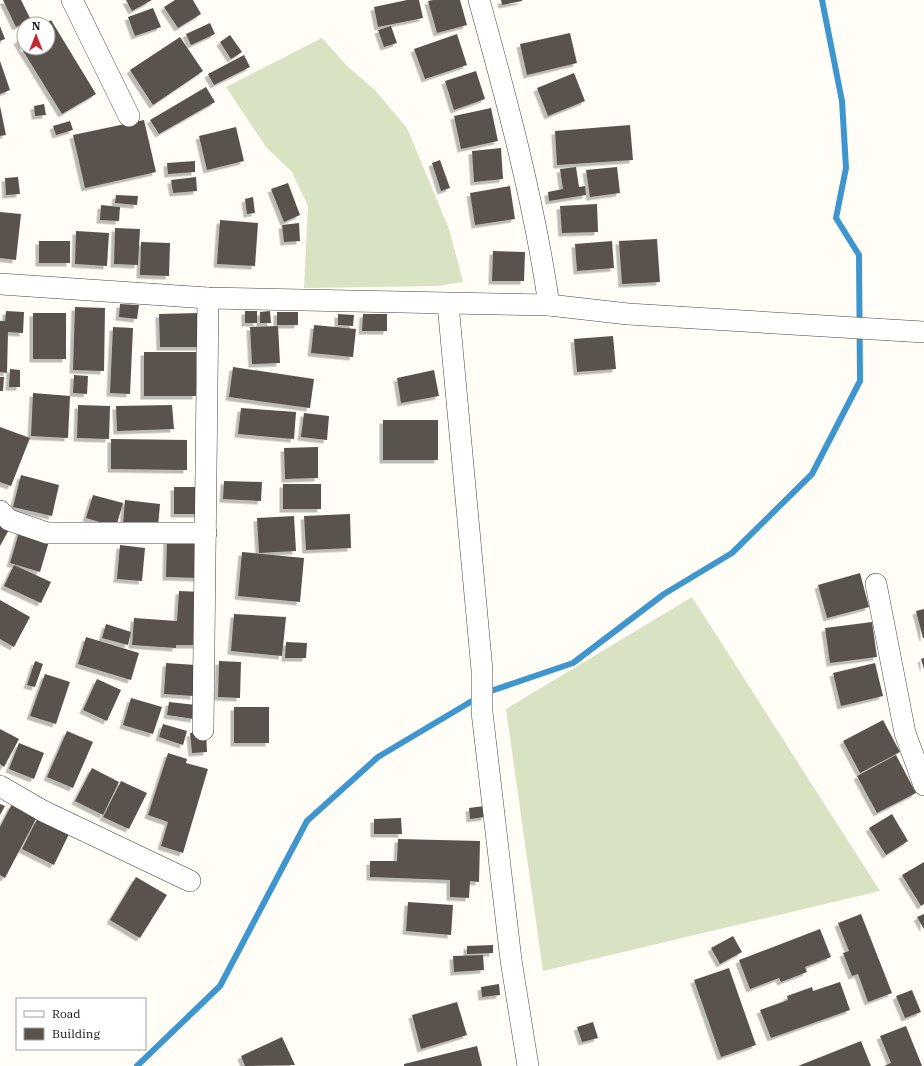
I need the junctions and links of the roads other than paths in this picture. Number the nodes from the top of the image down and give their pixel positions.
1 (72, 0) edge
2 (479, 0) edge
3 (128, 116) dead end
4 (0, 284) edge
5 (208, 298) junction
6 (448, 304) junction
7 (549, 305) junction
8 (924, 332) edge
9 (0, 511) edge
10 (206, 533) junction
11 (876, 584) dead end
12 (203, 730) dead end
13 (924, 785) edge
14 (0, 786) edge
15 (190, 881) dead end
16 (528, 1066) edge

1 - 3 street
2 - 7 street
4 - 5 street
5 - 6 street
5 - 10 street
6 - 7 street
6 - 16 street
7 - 8 street
9 - 10 street
10 - 12 street
11 - 13 street
14 - 15 street

